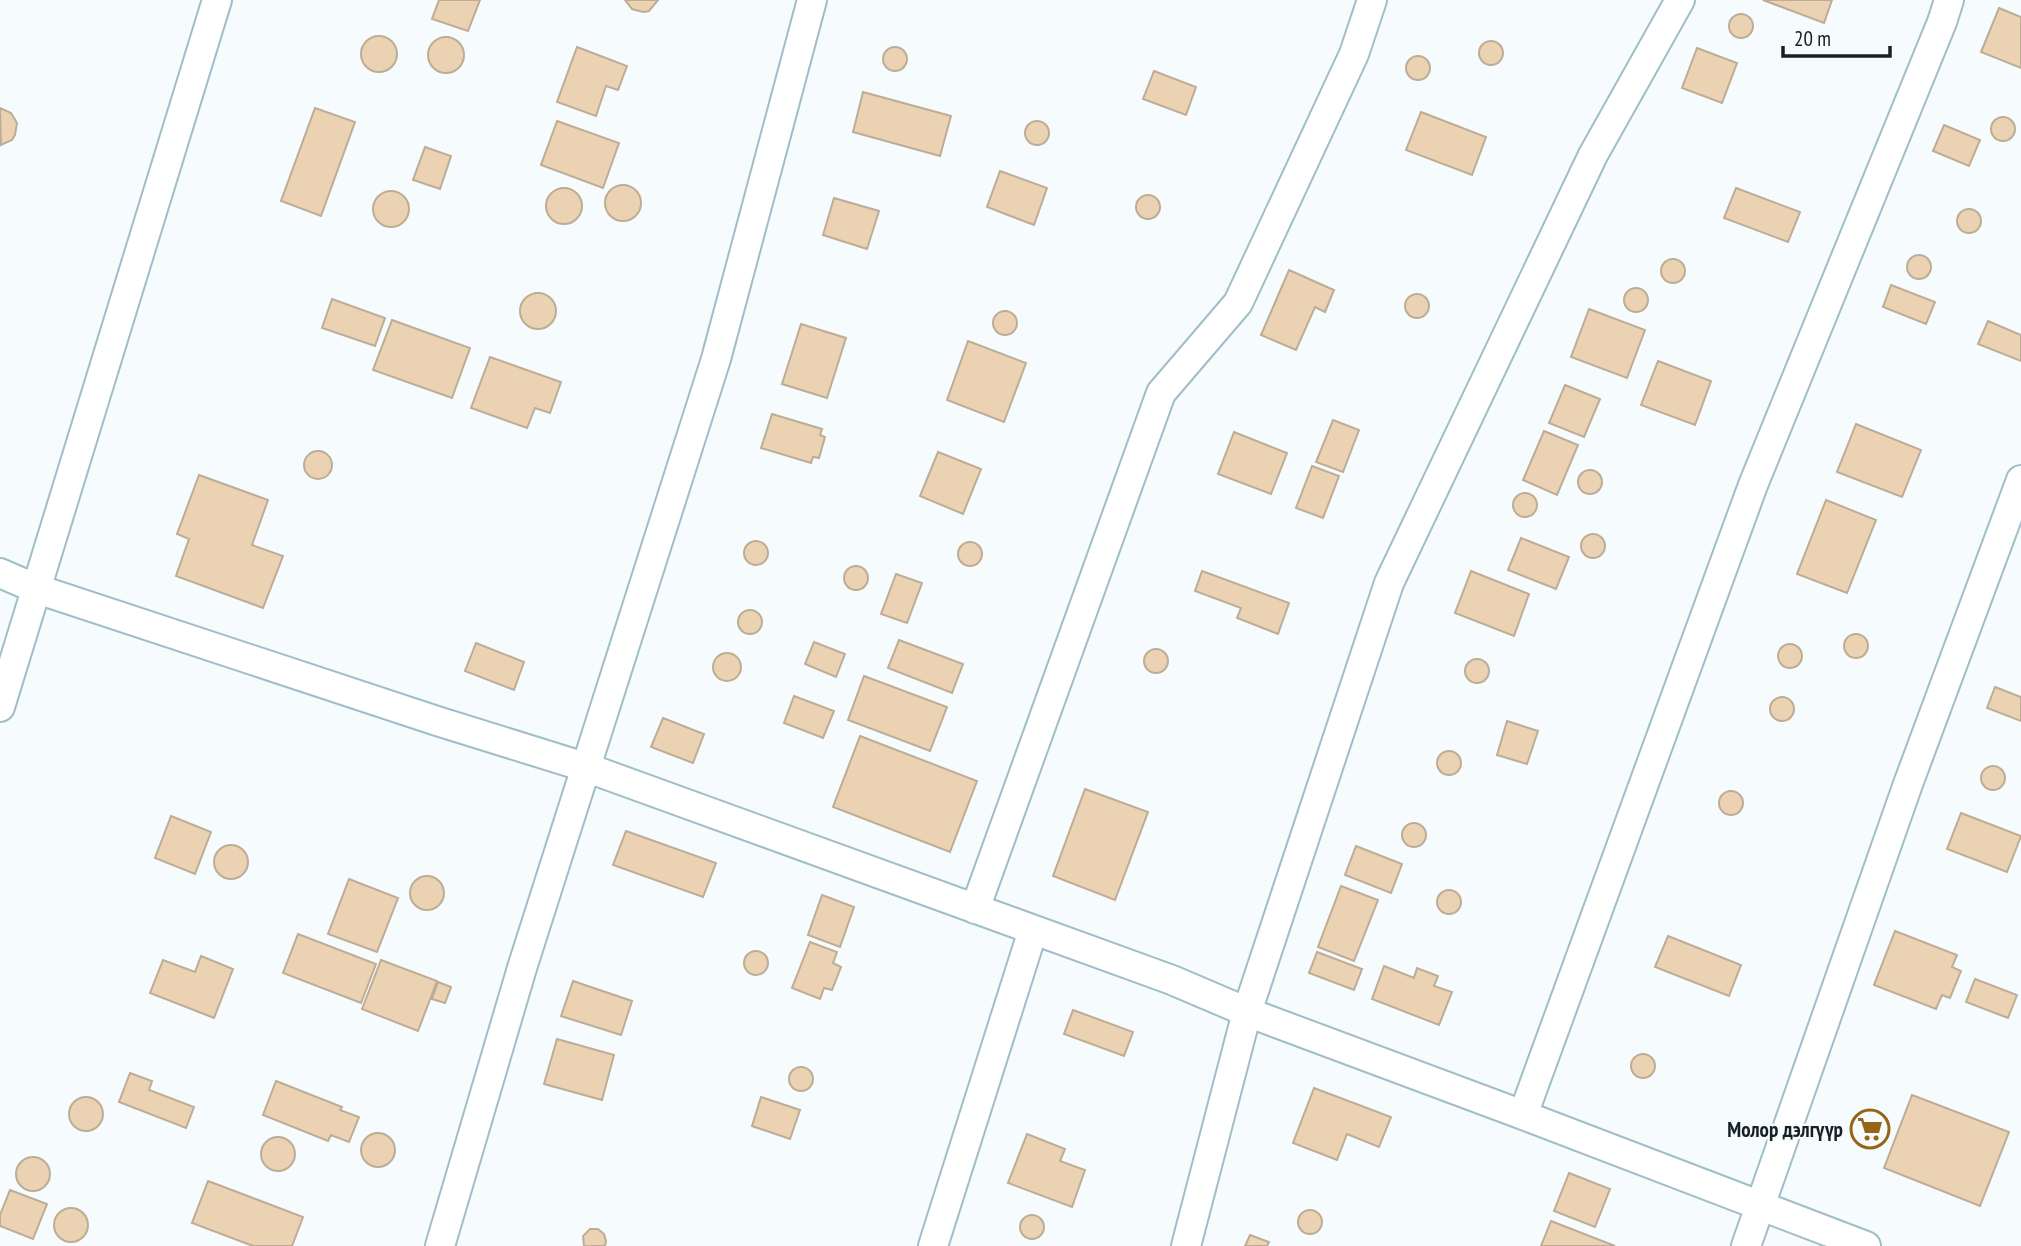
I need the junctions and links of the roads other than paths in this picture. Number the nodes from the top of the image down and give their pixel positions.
1 (217, 0) edge
2 (813, 0) edge
3 (1372, 0) edge
4 (1680, 0) edge
5 (1949, 0) edge
6 (2021, 480) edge
7 (0, 573) edge
8 (37, 589) junction
9 (0, 707) edge
10 (586, 767) junction
11 (975, 909) junction
12 (1033, 930) junction
13 (1248, 1012) junction
14 (1523, 1115) junction
15 (1759, 1206) junction
16 (440, 1246) edge
17 (933, 1246) edge
18 (1186, 1246) edge
19 (1746, 1246) edge
20 (1866, 1246) edge

1 - 8 street
2 - 10 street
3 - 11 street
4 - 13 street
5 - 14 street
6 - 15 street
7 - 8 street
8 - 9 street
8 - 10 street
10 - 11 street
10 - 16 street
11 - 12 street
12 - 13 street
12 - 17 street
13 - 14 street
13 - 18 street
14 - 15 street
15 - 19 street
15 - 20 street

